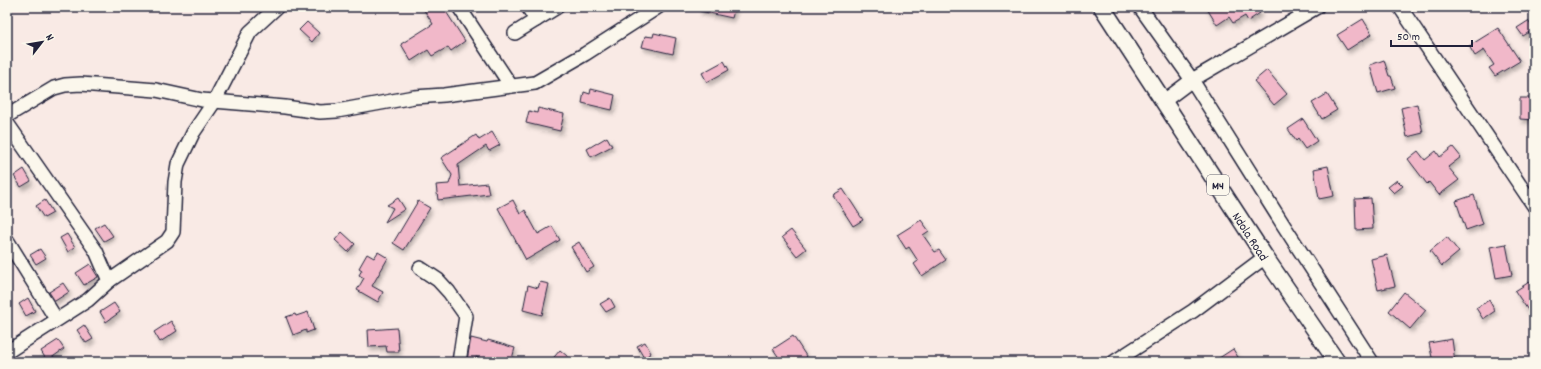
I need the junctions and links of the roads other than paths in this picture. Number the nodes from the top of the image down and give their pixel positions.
1 (277, 7) edge
2 (459, 7) edge
3 (528, 7) edge
4 (557, 7) edge
5 (658, 7) edge
6 (1102, 7) edge
7 (1140, 7) edge
8 (1317, 7) edge
9 (1400, 7) edge
10 (536, 20) junction
11 (515, 33) dead end
12 (1192, 80) junction
13 (511, 86) junction
14 (1164, 101) junction
15 (214, 102) junction
16 (7, 116) edge
17 (7, 123) edge
18 (1532, 197) edge
19 (7, 240) edge
20 (1265, 257) junction
21 (420, 268) dead end
22 (109, 281) junction
23 (56, 319) junction
24 (7, 352) edge
25 (459, 362) edge
26 (1114, 362) edge
27 (1337, 362) edge
28 (1372, 362) edge

1 - 15 street
2 - 13 street
3 - 10 street
4 - 10 street
5 - 13 street
6 - 14 main road, Ndola Road / M4
7 - 12 street
8 - 12 street
9 - 18 street
10 - 11 street
12 - 14 street
12 - 28 street
13 - 15 street
14 - 20 main road, Ndola Road / M4
15 - 16 street
15 - 22 street
17 - 22 street
19 - 23 street
20 - 26 street
20 - 27 main road, Ndola Road / M4
21 - 25 street
22 - 23 street
23 - 24 street

